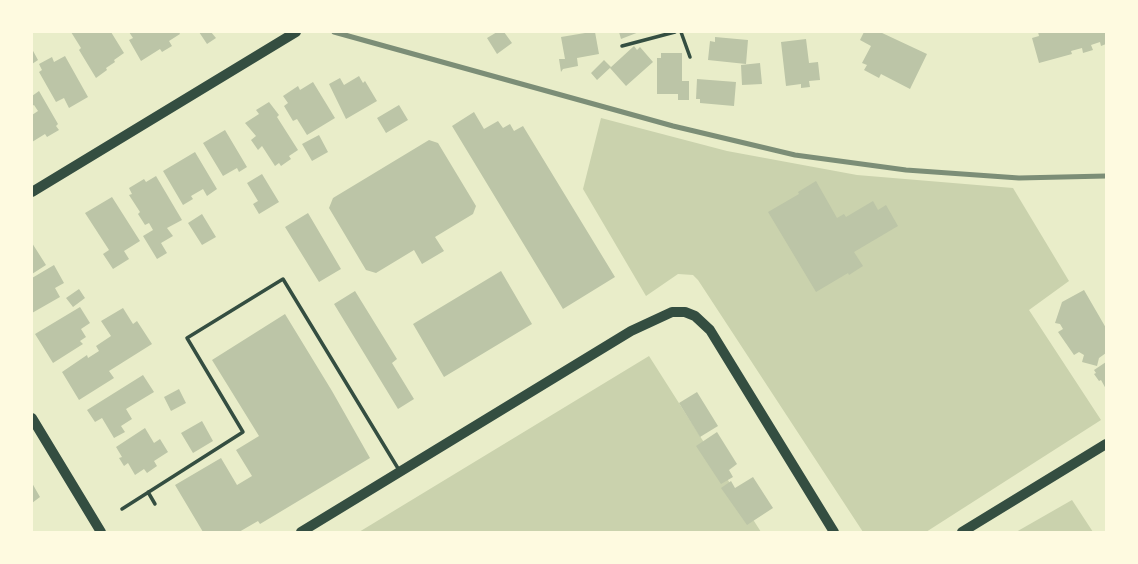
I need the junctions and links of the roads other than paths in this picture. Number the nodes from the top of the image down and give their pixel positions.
1 (296, 32) edge
2 (675, 32) edge
3 (681, 32) edge
4 (622, 46) dead end
5 (691, 57) dead end
6 (32, 192) edge
7 (32, 418) edge
8 (1107, 444) edge
9 (400, 472) junction
10 (148, 492) junction
11 (155, 504) dead end
12 (122, 509) dead end
13 (102, 533) edge
14 (301, 533) edge
15 (834, 533) edge
16 (962, 533) edge

1 - 6 street
2 - 4 lane
3 - 5 lane
7 - 13 main road
8 - 16 street
9 - 10 lane
9 - 14 street
9 - 15 street
10 - 11 lane
10 - 12 lane

